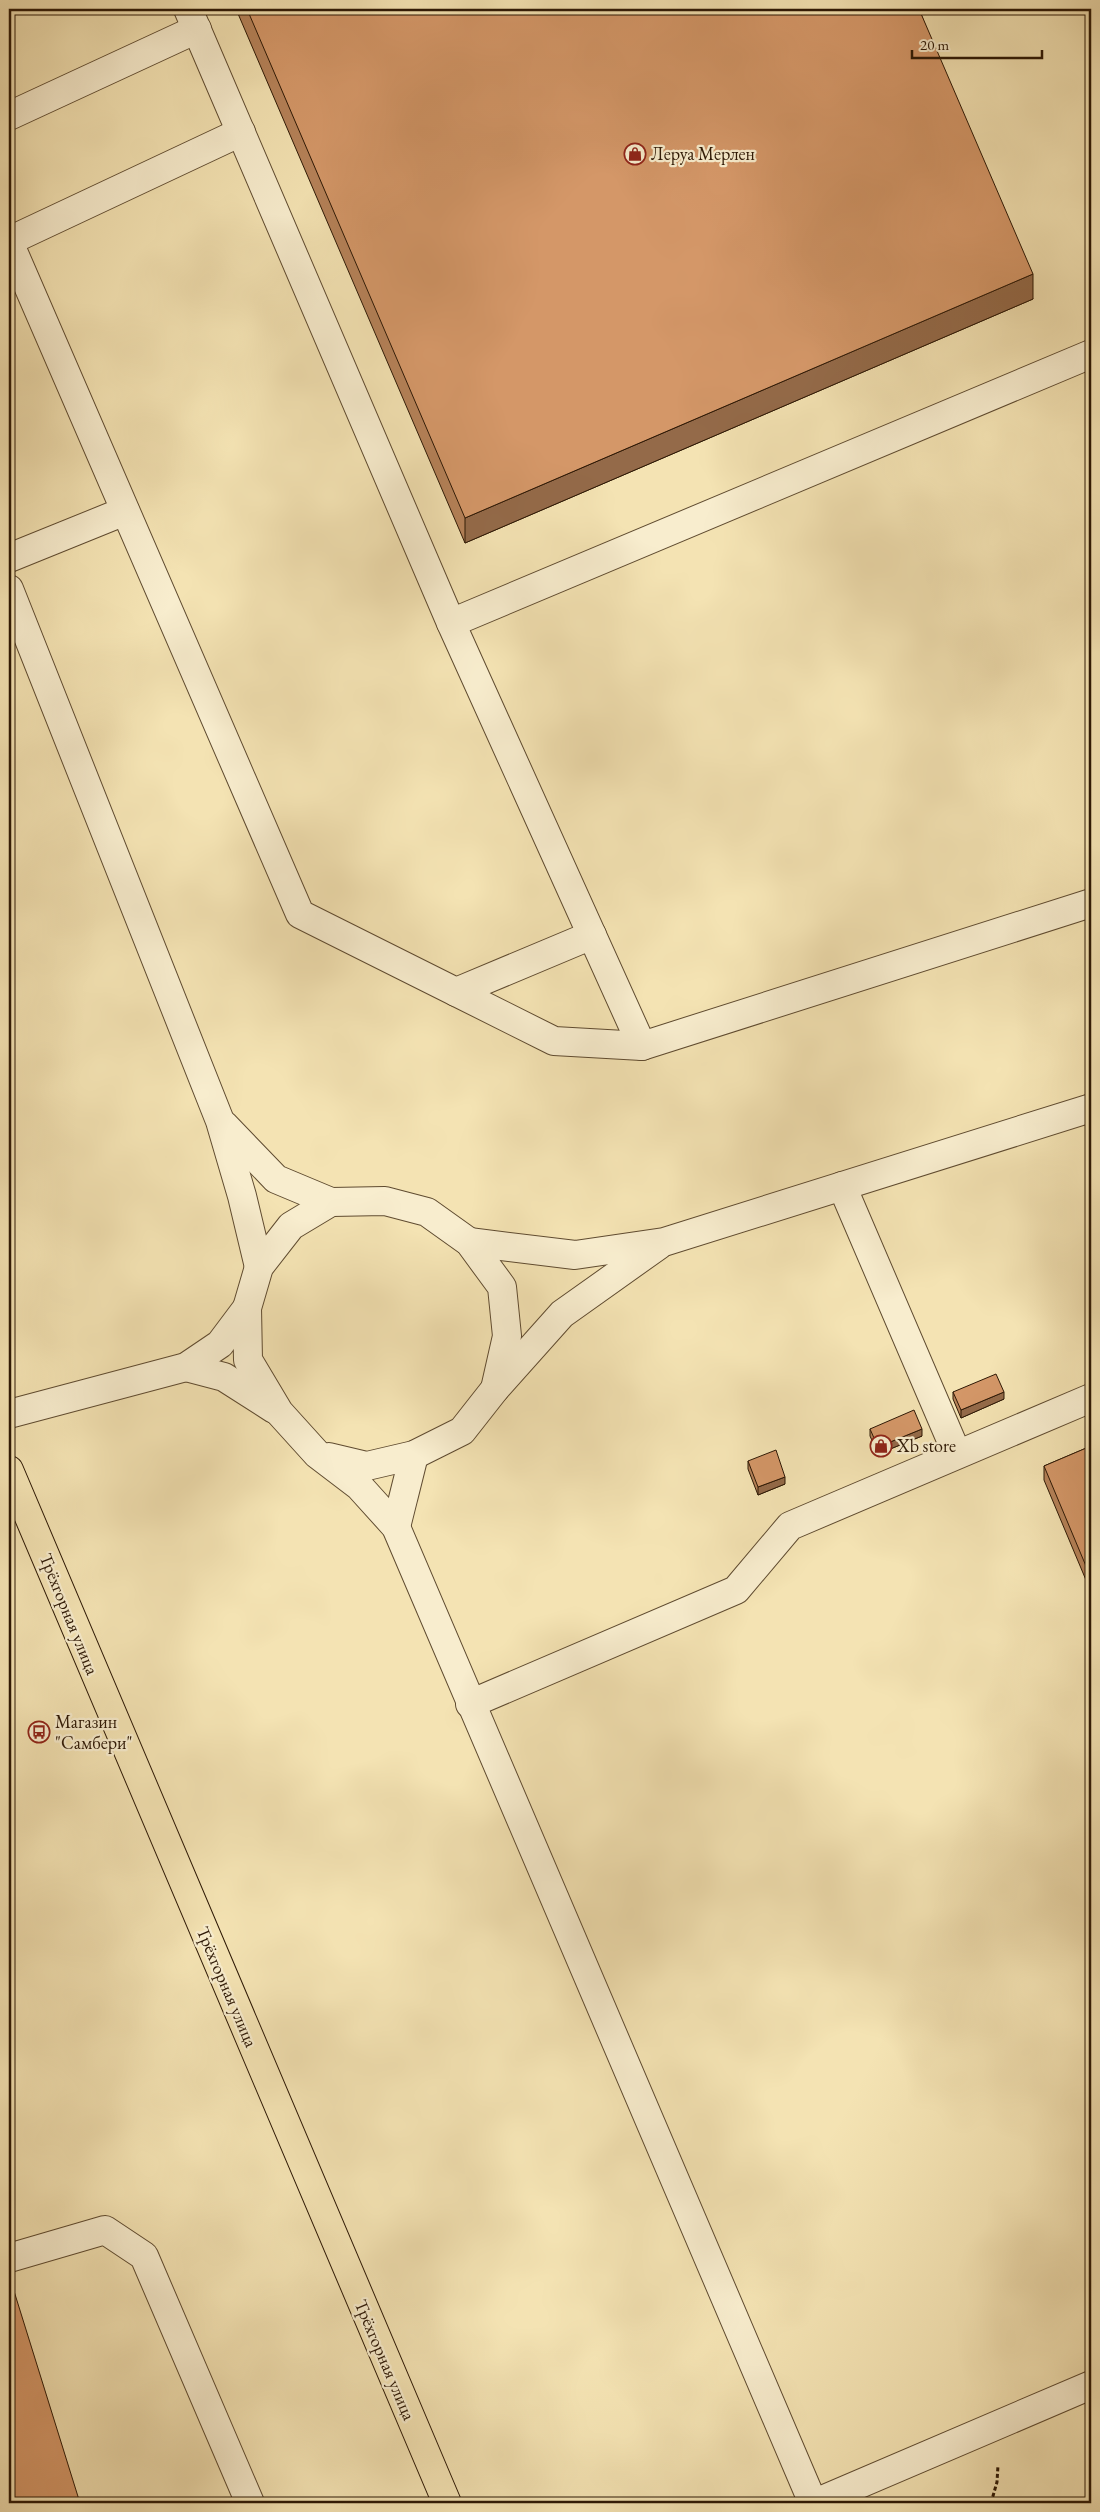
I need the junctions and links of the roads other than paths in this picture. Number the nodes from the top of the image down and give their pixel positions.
1 (193, 19) edge
2 (9, 116) edge
3 (241, 132) junction
4 (9, 241) edge
5 (1091, 354) edge
6 (125, 511) junction
7 (9, 558) edge
8 (9, 589) edge
9 (451, 623) junction
10 (1091, 903) edge
11 (592, 935) junction
12 (456, 992) junction
13 (642, 1046) junction
14 (1091, 1108) edge
15 (220, 1121) junction
16 (842, 1186) junction
17 (331, 1202) junction
18 (469, 1242) junction
19 (664, 1242) junction
20 (259, 1267) junction
21 (247, 1308) junction
22 (186, 1367) junction
23 (496, 1389) junction
24 (1091, 1398) edge
25 (279, 1412) junction
26 (9, 1414) edge
27 (317, 1454) junction
28 (957, 1454) junction
29 (414, 1455) junction
30 (9, 1470) edge
31 (396, 1527) junction
32 (470, 1704) junction
33 (9, 2258) edge
34 (1091, 2385) edge
35 (250, 2503) edge
36 (447, 2503) edge
37 (814, 2503) edge

1 - 2 street
1 - 3 street
3 - 4 street
3 - 9 street
4 - 6 street
5 - 9 street
6 - 7 street
6 - 12 street
8 - 15 street
9 - 11 street
10 - 13 street
11 - 12 street
11 - 13 street
12 - 13 street
14 - 16 street
15 - 17 street
15 - 20 street
16 - 19 street
16 - 28 street
17 - 18 street
17 - 20 street
18 - 19 street
18 - 23 street
19 - 23 street
20 - 21 street
21 - 22 street
21 - 25 street
22 - 25 street
22 - 26 street
23 - 29 street
24 - 28 street
25 - 27 street
27 - 29 street
27 - 31 street
28 - 32 street
29 - 31 street
30 - 36 highway, Трёхгорная улица
31 - 32 street
32 - 37 street
33 - 35 street
34 - 37 street

